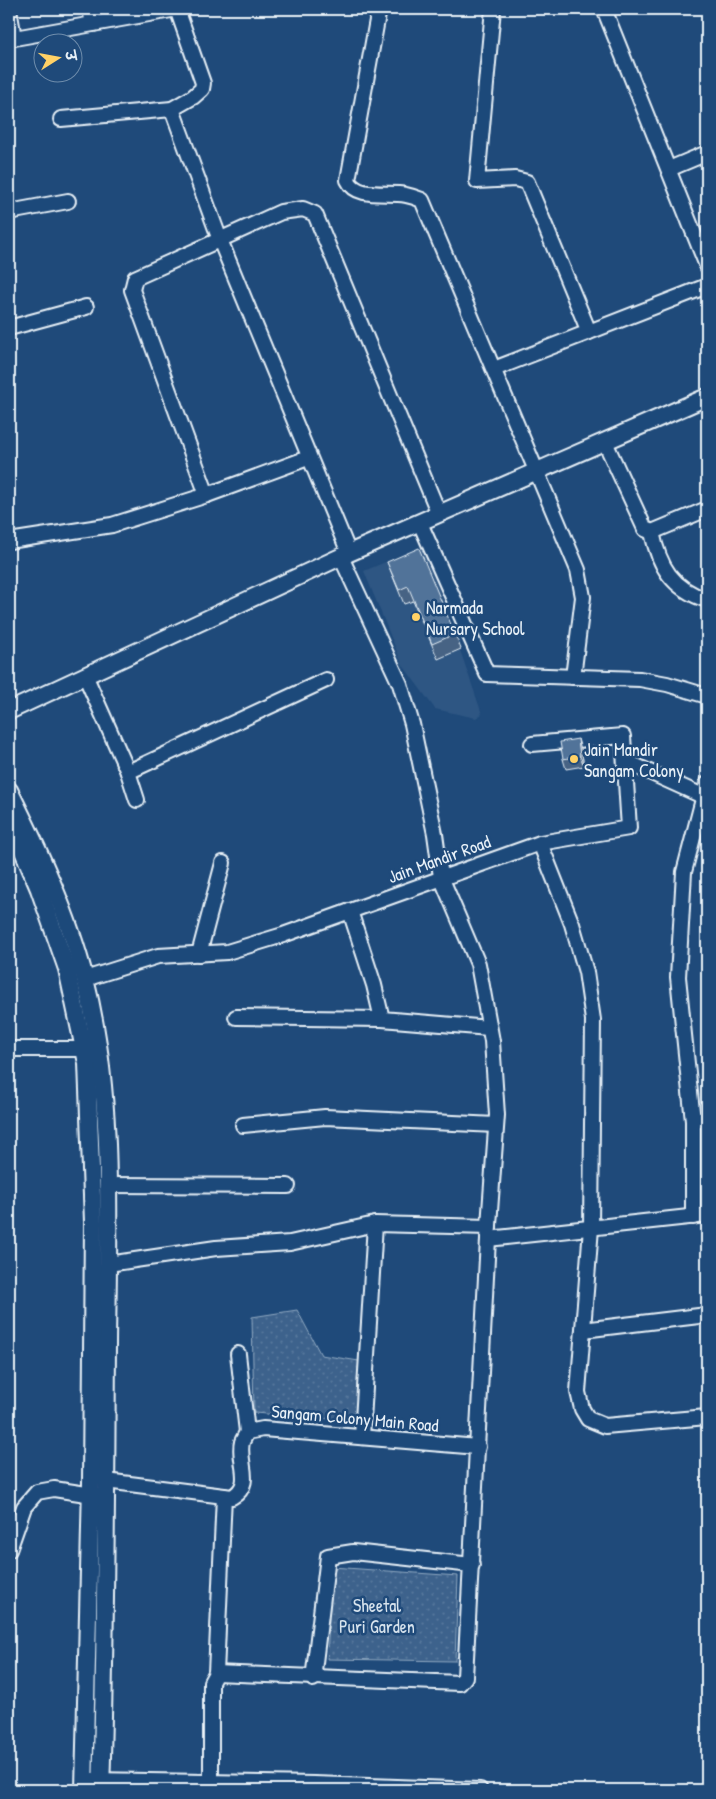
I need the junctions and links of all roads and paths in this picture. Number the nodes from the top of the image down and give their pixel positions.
1 (9, 9) edge
2 (90, 9) edge
3 (177, 9) edge
4 (380, 9) edge
5 (493, 9) edge
6 (604, 9) edge
7 (93, 24) junction
8 (11, 39) edge
9 (172, 110) junction
10 (61, 119) dead end
11 (707, 153) edge
12 (668, 169) junction
13 (68, 201) dead end
14 (9, 212) edge
15 (220, 240) junction
16 (707, 266) edge
17 (707, 286) edge
18 (86, 307) dead end
19 (9, 328) edge
20 (589, 332) junction
21 (494, 369) junction
22 (707, 397) edge
23 (605, 442) junction
24 (308, 458) junction
25 (538, 472) junction
26 (207, 495) junction
27 (707, 509) edge
28 (440, 514) junction
29 (420, 523) junction
30 (652, 532) junction
31 (9, 541) edge
32 (345, 555) junction
33 (707, 600) edge
34 (85, 675) junction
35 (573, 677) junction
36 (326, 680) dead end
37 (707, 696) edge
38 (9, 711) edge
39 (532, 744) dead end
40 (625, 761) junction
41 (128, 772) junction
42 (9, 790) edge
43 (706, 793) edge
44 (137, 800) dead end
45 (9, 818) edge
46 (540, 843) junction
47 (223, 863) dead end
48 (442, 877) junction
49 (350, 910) junction
50 (199, 954) junction
51 (85, 978) junction
52 (236, 1017) dead end
53 (382, 1020) junction
54 (489, 1028) junction
55 (9, 1049) edge
56 (84, 1049) junction
57 (700, 1120) edge
58 (243, 1125) dead end
59 (496, 1125) junction
60 (108, 1186) junction
61 (288, 1186) dead end
62 (700, 1216) edge
63 (375, 1224) junction
64 (591, 1228) junction
65 (488, 1233) junction
66 (108, 1264) junction
67 (707, 1315) edge
68 (583, 1330) junction
69 (238, 1354) dead end
70 (707, 1418) edge
71 (248, 1432) junction
72 (362, 1437) junction
73 (478, 1447) junction
74 (101, 1491) junction
75 (224, 1496) junction
76 (9, 1550) edge
77 (472, 1565) junction
78 (216, 1673) junction
79 (312, 1679) junction
80 (84, 1785) edge
81 (101, 1785) edge
82 (211, 1786) edge
83 (314, 1787) edge
84 (480, 1790) edge

1 - 8 street
2 - 7 street
3 - 7 street
3 - 9 street
4 - 21 street
5 - 20 street
6 - 12 street
7 - 8 street
9 - 10 street
9 - 15 street
11 - 12 street
12 - 16 street
13 - 14 street
15 - 24 street
15 - 26 street
15 - 28 street
17 - 20 street
18 - 19 street
20 - 21 street
21 - 25 street
22 - 23 street
23 - 25 street
23 - 30 street
24 - 26 street
24 - 32 street
25 - 28 street
25 - 35 street
26 - 31 street
27 - 30 street
28 - 29 street
29 - 32 street
29 - 35 street
30 - 33 street
32 - 34 street
32 - 48 street
34 - 38 street
34 - 41 street
35 - 37 street
36 - 41 street
39 - 40 street, Jain Mandir Road
40 - 43 street
40 - 46 street, Jain Mandir Road
41 - 44 street
42 - 51 street
43 - 57 street
45 - 56 street
46 - 48 street, Jain Mandir Road
46 - 64 street
47 - 50 street
48 - 49 street, Jain Mandir Road
48 - 54 street
49 - 50 street, Jain Mandir Road
49 - 53 street
50 - 51 street, Jain Mandir Road
51 - 60 street
52 - 53 street
53 - 54 street
54 - 59 street
55 - 56 street
56 - 74 street
57 - 62 street
58 - 59 street
59 - 65 street
60 - 61 street
60 - 66 street
62 - 64 street
63 - 65 street
63 - 66 street
63 - 72 street
64 - 65 street
64 - 68 street
65 - 73 street
66 - 74 street
67 - 68 street
68 - 70 street
69 - 71 street
71 - 72 street, Sangam Colony Main Road
71 - 75 street, Sangam Colony Main Road
72 - 73 street, Sangam Colony Main Road
73 - 77 street
74 - 75 street
74 - 76 street
74 - 80 street
74 - 81 street
75 - 78 street
77 - 79 street
77 - 79 street
78 - 79 street
78 - 82 street
80 - 81 street
81 - 82 street
82 - 83 street
83 - 84 street

